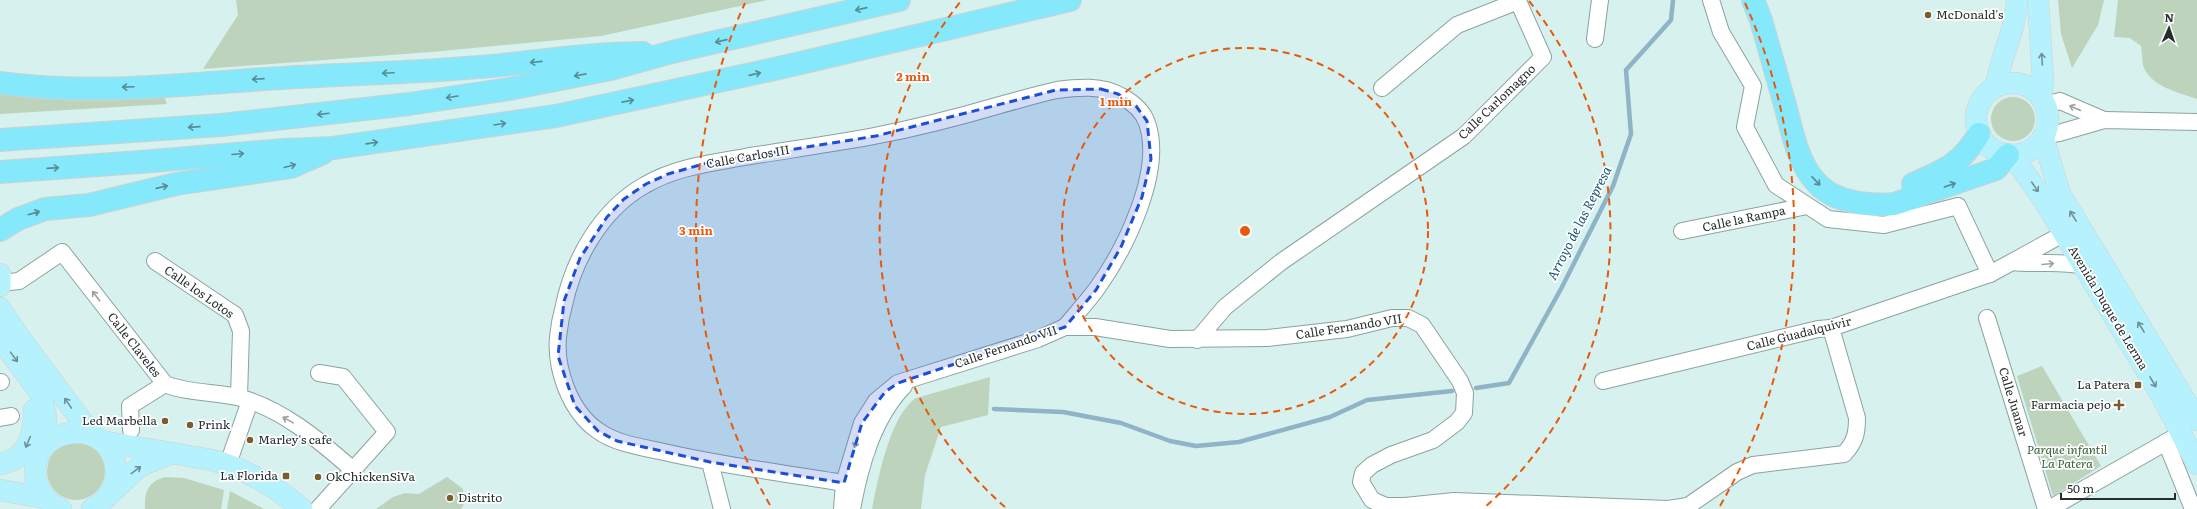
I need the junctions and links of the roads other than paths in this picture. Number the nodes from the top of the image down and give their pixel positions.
1 (899, 0) edge
2 (1070, 0) edge
3 (1600, 0) edge
4 (1711, 0) edge
5 (1753, 0) edge
6 (1769, 0) edge
7 (2017, 0) edge
8 (2038, 0) edge
9 (1595, 38) dead end
10 (672, 52) junction
11 (0, 83) edge
12 (1996, 87) junction
13 (1382, 88) dead end
14 (2043, 101) junction
15 (2104, 120) junction
16 (2197, 122) edge
17 (1979, 134) junction
18 (2044, 136) junction
19 (0, 140) edge
20 (333, 148) junction
21 (2010, 155) junction
22 (0, 172) edge
23 (1807, 206) junction
24 (0, 230) edge
25 (1682, 231) dead end
26 (2063, 234) junction
27 (155, 261) dead end
28 (2013, 262) junction
29 (2083, 266) junction
30 (1990, 274) junction
31 (0, 281) edge
32 (0, 308) edge
33 (1988, 318) dead end
34 (1065, 327) junction
35 (1832, 328) junction
36 (0, 338) edge
37 (1197, 340) junction
38 (319, 373) dead end
39 (28, 376) junction
40 (1603, 381) dead end
41 (165, 384) junction
42 (244, 399) junction
43 (871, 422) junction
44 (131, 430) dead end
45 (2182, 432) edge
46 (96, 438) junction
47 (868, 449) junction
48 (42, 451) junction
49 (169, 454) junction
50 (710, 462) junction
51 (0, 464) edge
52 (228, 464) junction
53 (2197, 464) edge
54 (352, 469) junction
55 (0, 474) edge
56 (844, 482) junction
57 (0, 490) edge
58 (110, 494) junction
59 (53, 504) edge
60 (849, 507) edge
61 (2052, 508) edge
62 (92, 509) edge
63 (302, 509) edge
64 (318, 509) edge
65 (722, 509) edge
66 (2193, 509) edge

1 -> 10 highway
20 -> 2 highway
3 - 9 street
4 - 23 street
5 -> 21 highway
6 - 17 highway
7 - 12 main road
14 -> 8 main road
10 -> 11 highway
10 -> 19 highway
12 - 14 main road
12 - 17 main road
13 - 37 street, Calle Carlomagno
15 -> 14 street
14 - 18 main road
15 - 16 street
15 - 18 street
17 - 21 main road
18 - 21 main road
45 -> 18 main road, Avenida Duque de Lerma
22 -> 20 highway
24 -> 20 highway
21 -> 26 main road, Avenida Duque de Lerma
23 - 25 street, Calle la Rampa
23 - 30 street
26 - 28 street, Calle Guadalquivir
26 - 29 main road, Avenida Duque de Lerma
27 - 42 street, Calle los Lotos
28 -> 29 street
28 - 30 street, Calle Guadalquivir
29 -> 45 main road, Avenida Duque de Lerma
30 - 35 street, Calle Guadalquivir
41 -> 31 street, Calle Claveles
46 -> 32 main road
33 - 61 street, Calle Juanar
34 - 37 street, Calle Fernando VII
34 - 43 street, Calle Fernando VII
34 - 50 street, Calle Carlos III
35 - 37 street, Calle Fernando VII
35 - 40 street, Calle Guadalquivir
36 -> 39 main road
38 - 54 street
39 - 48 main road
39 -> 51 main road
41 - 42 street, Calle Claveles
41 - 44 street
42 - 52 street, Calle los Lotos
54 -> 42 street, Calle Claveles
43 - 47 street, Calle Fernando VII
43 -> 56 street, Calle Fernando VII
45 - 53 main road, Avenida Duque de Lerma
45 - 61 street
45 - 66 street
46 - 48 main road
46 - 49 main road
46 - 58 main road
47 - 56 street, Calle Fernando VII
47 - 60 street, Calle Fernando VII
48 - 55 main road
48 - 59 main road
49 - 52 main road
58 -> 49 main road
50 - 56 street, Calle Carlos III
50 - 65 street
52 - 63 main road
54 - 64 street
56 - 60 street, Calle Fernando VII
57 - 59 main road
58 - 62 main road

